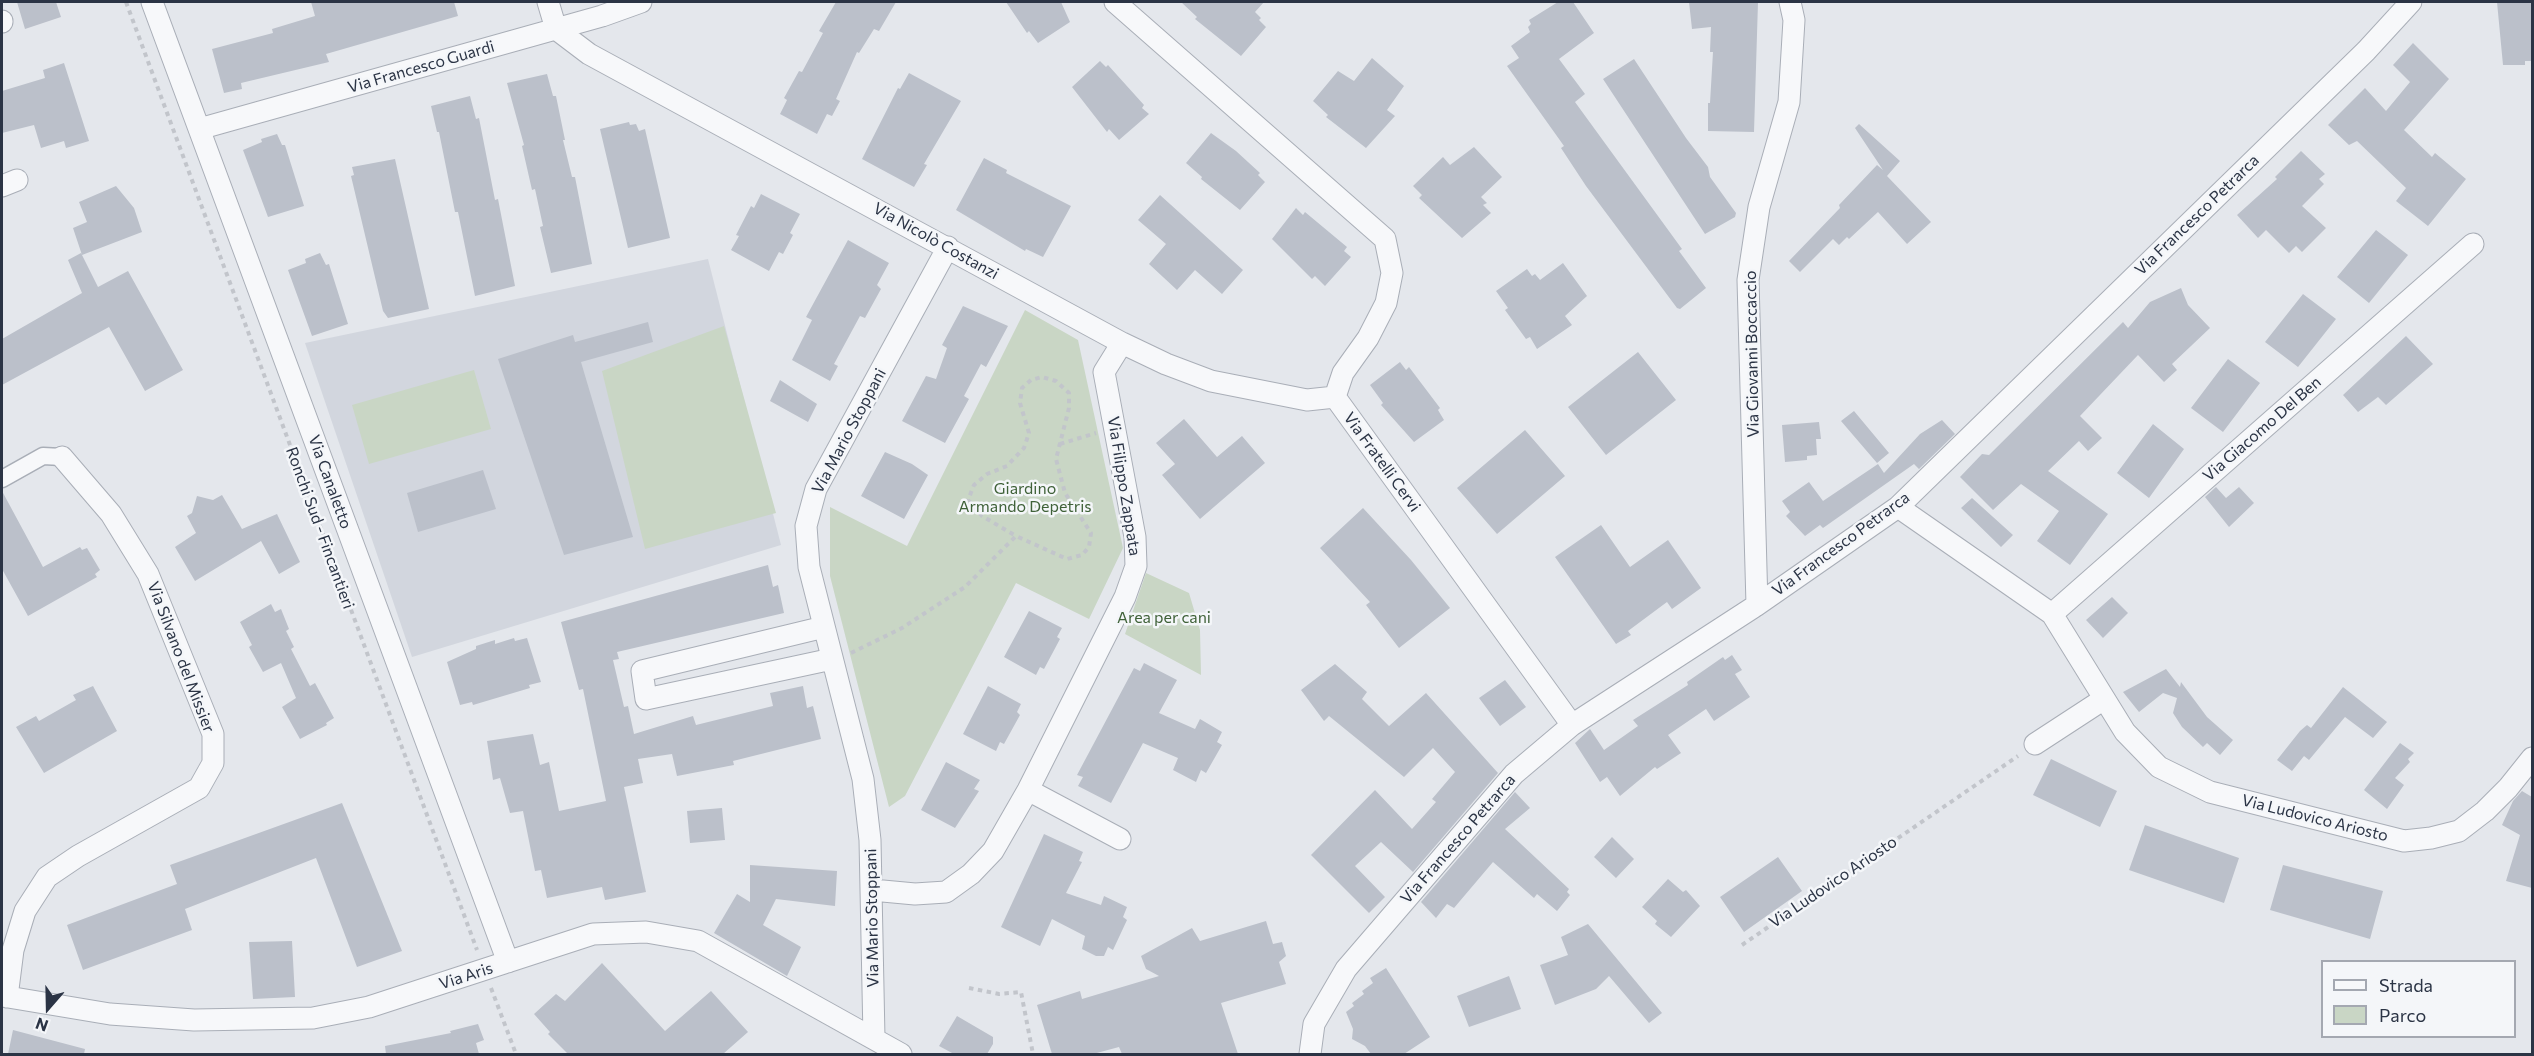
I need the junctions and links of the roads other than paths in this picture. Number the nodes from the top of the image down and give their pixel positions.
1 (152, 2) edge
2 (548, 2) edge
3 (641, 2) edge
4 (1115, 2) edge
5 (1790, 2) edge
6 (2411, 2) edge
7 (556, 29) junction
8 (199, 129) junction
9 (2473, 244) dead end
10 (948, 247) junction
11 (1122, 343) junction
12 (1335, 397) junction
13 (62, 457) joint
14 (2, 479) edge
15 (1898, 507) junction
16 (1757, 605) junction
17 (2052, 614) junction
18 (824, 627) junction
19 (838, 657) junction
20 (2104, 699) junction
21 (1572, 725) junction
22 (2035, 744) road end
23 (2532, 758) edge
24 (1028, 790) junction
25 (1120, 839) dead end
26 (872, 890) junction
27 (508, 962) junction
28 (4, 996) edge
29 (874, 1038) junction
30 (901, 1054) edge
31 (1310, 1054) edge

1 - 8 street, Via Canaletto
2 - 7 street
3 - 7 street, Via Francesco Guardi
4 - 12 street, Via Fratelli Cervi
5 - 16 street, Via Giovanni Boccaccio
6 - 15 street, Via Francesco Petrarca
7 - 8 street, Via Francesco Guardi
7 - 10 street, Via Nicolò Costanzi
8 - 27 street, Via Canaletto
9 - 17 street, Via Giacomo Del Ben
10 - 11 street, Via Nicolò Costanzi
10 - 18 street, Via Mario Stoppani
11 - 12 street, Via Nicolò Costanzi
11 - 24 street, Via Filippo Zappata
12 - 21 street, Via Fratelli Cervi
13 - 14 street, Via Silvano del Missier
13 - 28 street, Via Silvano del Missier
15 - 16 street, Via Francesco Petrarca
15 - 17 street, Via Ludovico Ariosto
16 - 21 street, Via Francesco Petrarca
17 - 20 street, Via Ludovico Ariosto
18 - 19 street, Via Mario Stoppani
18 - 19 street
19 - 26 street, Via Mario Stoppani
20 - 22 street
20 - 23 street, Via Ludovico Ariosto
21 - 31 street, Via Francesco Petrarca
24 - 25 street
24 - 26 street, Via Filippo Zappata
26 - 29 street, Via Mario Stoppani
27 - 28 street, Via Aris
27 - 29 street, Via Aris
29 - 30 street, Via Aris

